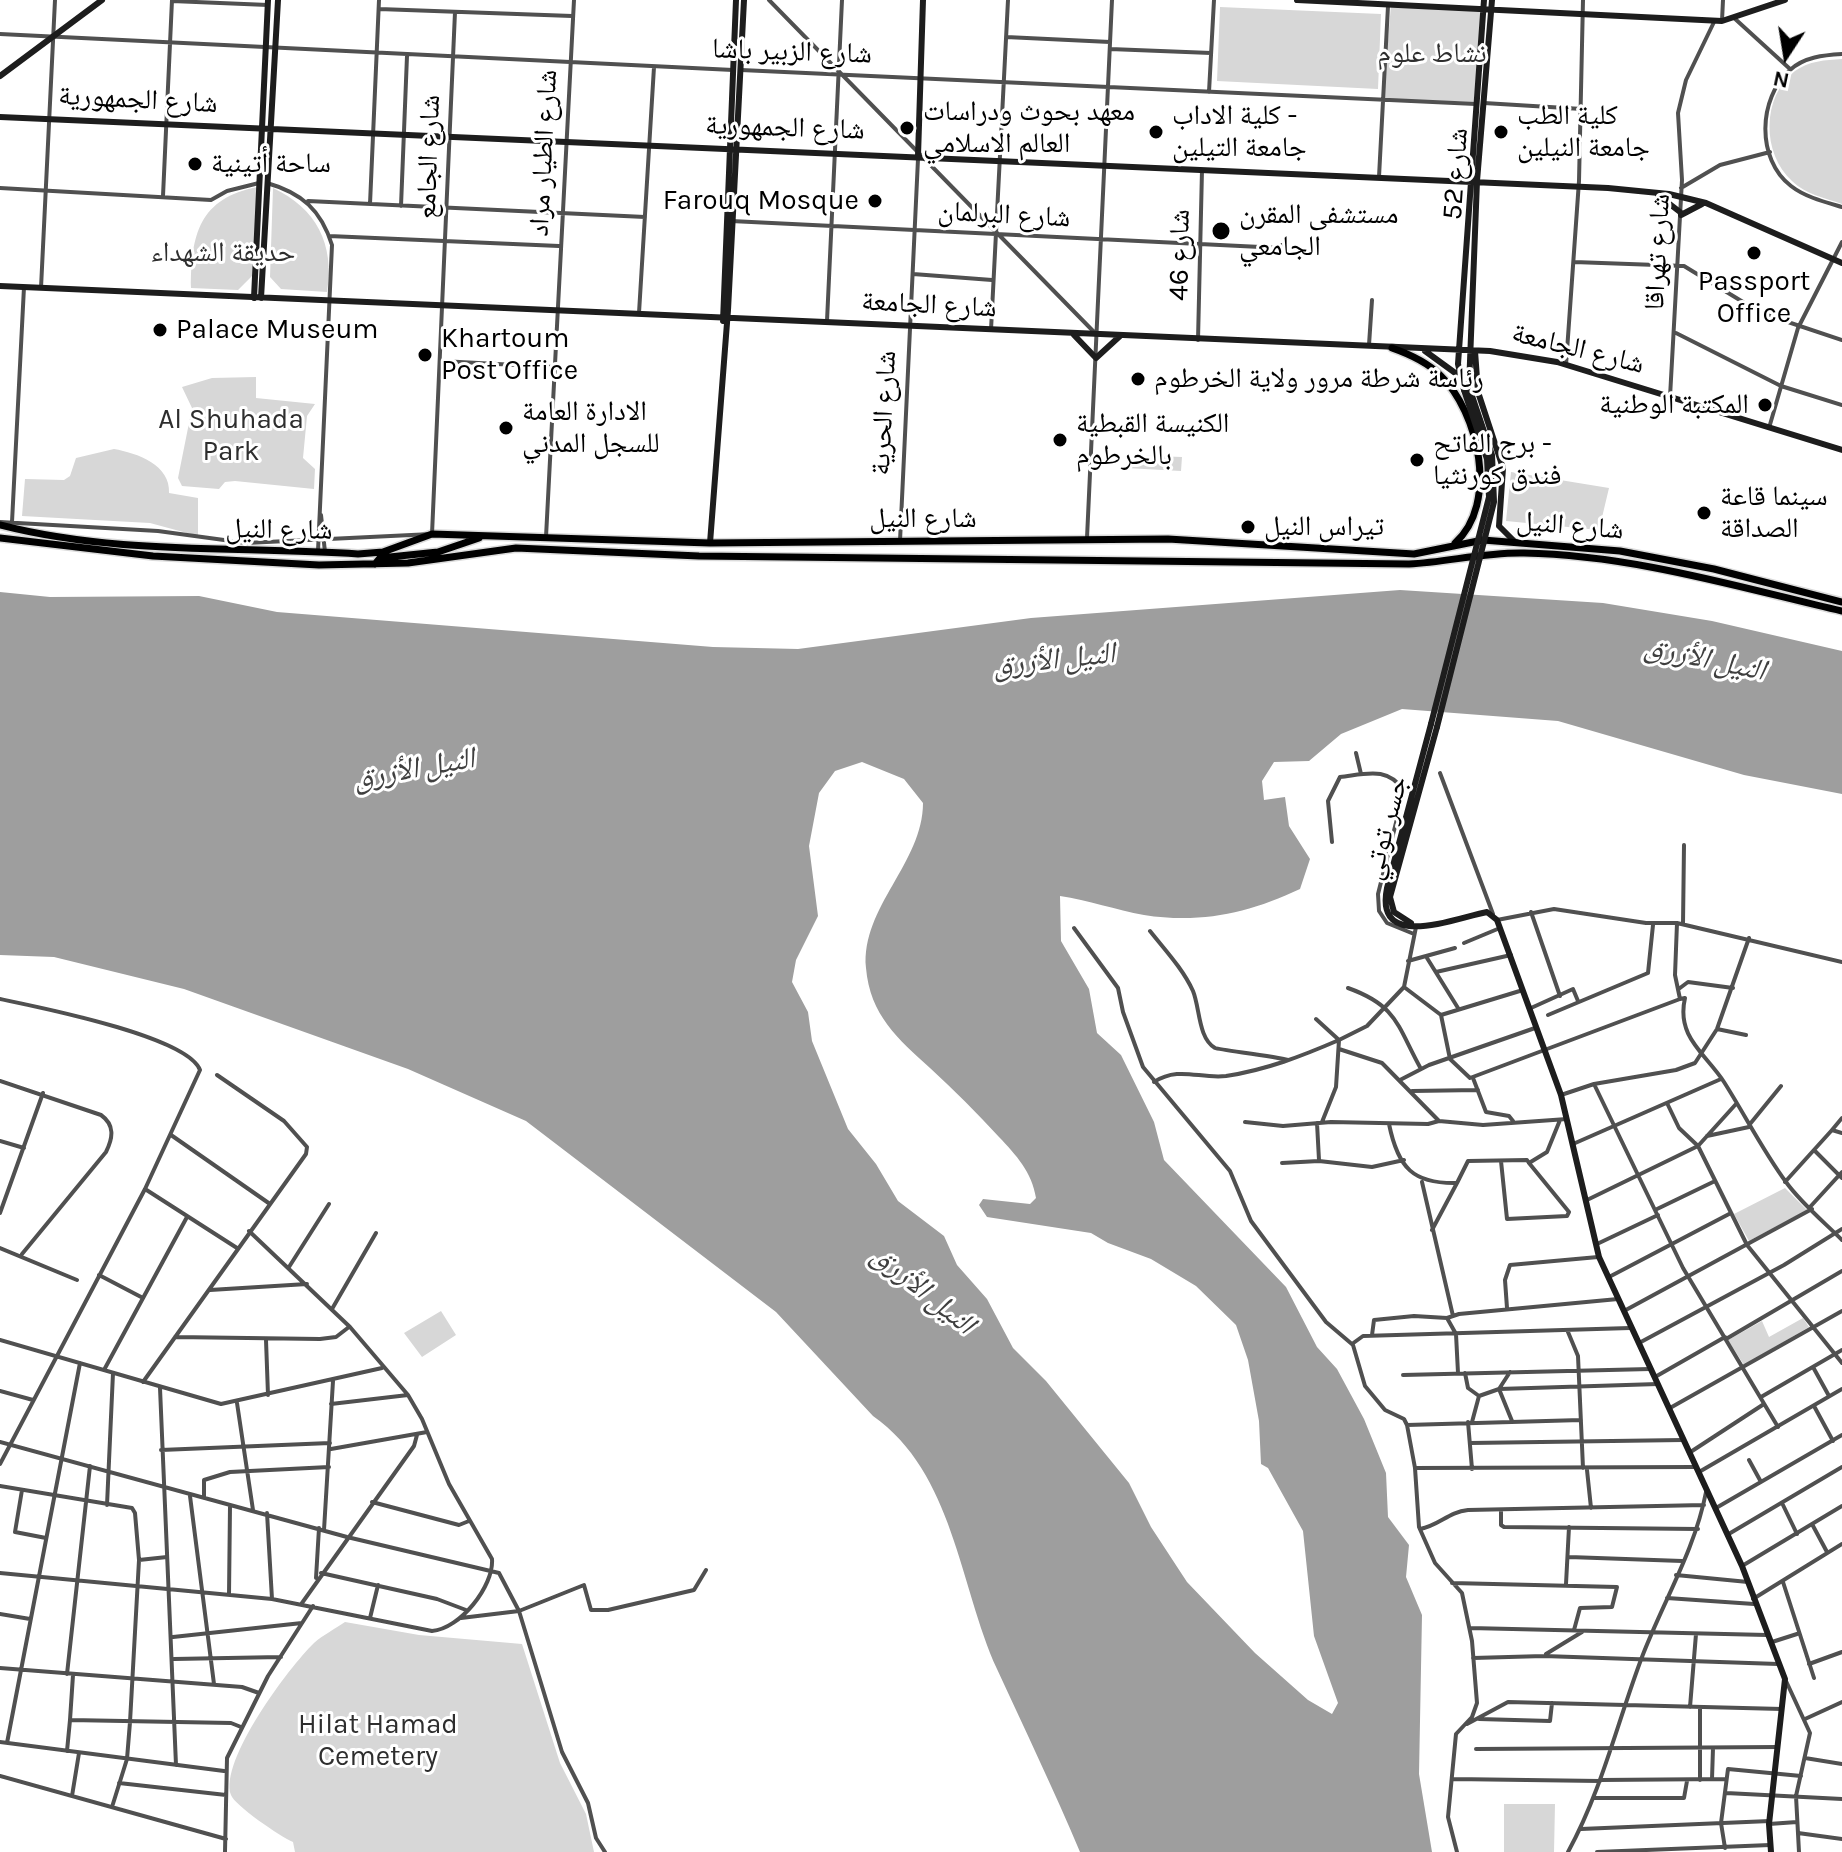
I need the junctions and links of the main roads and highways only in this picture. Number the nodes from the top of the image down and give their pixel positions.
1 (102, 0) edge
2 (278, 0) edge
3 (736, 0) edge
4 (744, 0) edge
5 (923, 0) edge
6 (1297, 0) edge
7 (1484, 0) edge
8 (1492, 0) edge
9 (1785, 0) edge
10 (268, 2) edge
11 (1484, 9) junction
12 (1492, 9) junction
13 (738, 27) junction
14 (0, 76) edge
15 (1480, 104) junction
16 (0, 117) edge
17 (261, 128) junction
18 (270, 128) junction
19 (733, 148) junction
20 (918, 156) junction
21 (1473, 181) junction
22 (263, 183) junction
23 (1655, 193) junction
24 (1706, 203) junction
25 (1842, 263) edge
26 (0, 286) edge
27 (258, 298) junction
28 (725, 317) junction
29 (1073, 334) junction
30 (1120, 336) junction
31 (1392, 348) junction
32 (1422, 349) junction
33 (1460, 350) junction
34 (1472, 351) junction
35 (1463, 384) junction
36 (1450, 388) junction
37 (1842, 450) edge
38 (0, 524) edge
39 (12, 525) junction
40 (485, 536) junction
41 (2, 538) edge
42 (641, 542) junction
43 (1515, 542) junction
44 (714, 543) junction
45 (1450, 548) junction
46 (1620, 551) junction
47 (322, 554) junction
48 (637, 555) junction
49 (1618, 562) junction
50 (375, 564) junction
51 (322, 565) junction
52 (1750, 578) junction
53 (1748, 588) junction
54 (1842, 602) edge
55 (1831, 604) junction
56 (1842, 611) edge
57 (1771, 1849) edge

1 - 14 main road
2 - 18 main road
3 - 13 main road
4 - 13 main road
5 - 20 main road, شارع الحرية
6 - 11 main road
7 - 11 main road, شارع 52
8 - 12 main road, شارع 52
9 - 12 main road
10 - 17 main road
11 - 12 main road
11 - 15 main road, شارع 52
12 - 15 main road, شارع 52
13 - 19 main road
15 - 21 main road, شارع 52
16 - 17 main road, شارع الجمهورية
17 - 18 main road, شارع الجمهورية
17 - 22 main road
18 - 19 main road, شارع الجمهورية
18 - 22 main road
19 - 20 main road, شارع الجمهورية
19 - 28 main road
20 - 21 main road, شارع الجمهورية
21 - 23 main road, شارع الجمهورية
21 - 33 main road, شارع 52
21 - 34 main road, شارع 52
22 - 27 main road
23 - 24 main road, شارع الجمهورية
23 - 24 main road
24 - 25 main road, شارع الجمهورية
26 - 27 main road, شارع الجامعة
27 - 28 main road, شارع الجامعة
28 - 29 main road, شارع الجامعة
28 - 44 main road
29 - 30 main road, شارع الجامعة
29 - 30 main road
30 - 31 main road, شارع الجامعة
31 - 32 main road, شارع الجامعة
31 - 36 main road
32 - 33 main road, شارع الجامعة
32 - 35 main road
33 - 34 main road, شارع الجامعة
33 - 35 main road, شارع 52
34 - 35 main road
34 - 37 main road, شارع الجامعة
34 - 43 main road
35 - 36 main road
35 - 57 main road, جسر توتي, bridge
36 - 45 main road
38 - 39 main road, شارع النيل
39 - 41 main road
39 - 47 main road, شارع النيل
40 - 42 main road, شارع النيل
40 - 47 main road, شارع النيل
40 - 50 main road
41 - 51 main road, شارع النيل
42 - 44 main road, شارع النيل
42 - 48 main road
43 - 45 main road, شارع النيل
43 - 46 main road, شارع النيل
44 - 45 main road, شارع النيل
46 - 49 main road
46 - 52 main road, شارع النيل
47 - 51 main road
48 - 49 main road, شارع النيل
48 - 50 main road, شارع النيل
49 - 53 main road, شارع النيل
50 - 51 main road, شارع النيل
52 - 53 main road
52 - 55 main road, شارع النيل
53 - 55 main road, شارع النيل
54 - 55 main road, شارع النيل
55 - 56 main road, شارع النيل

